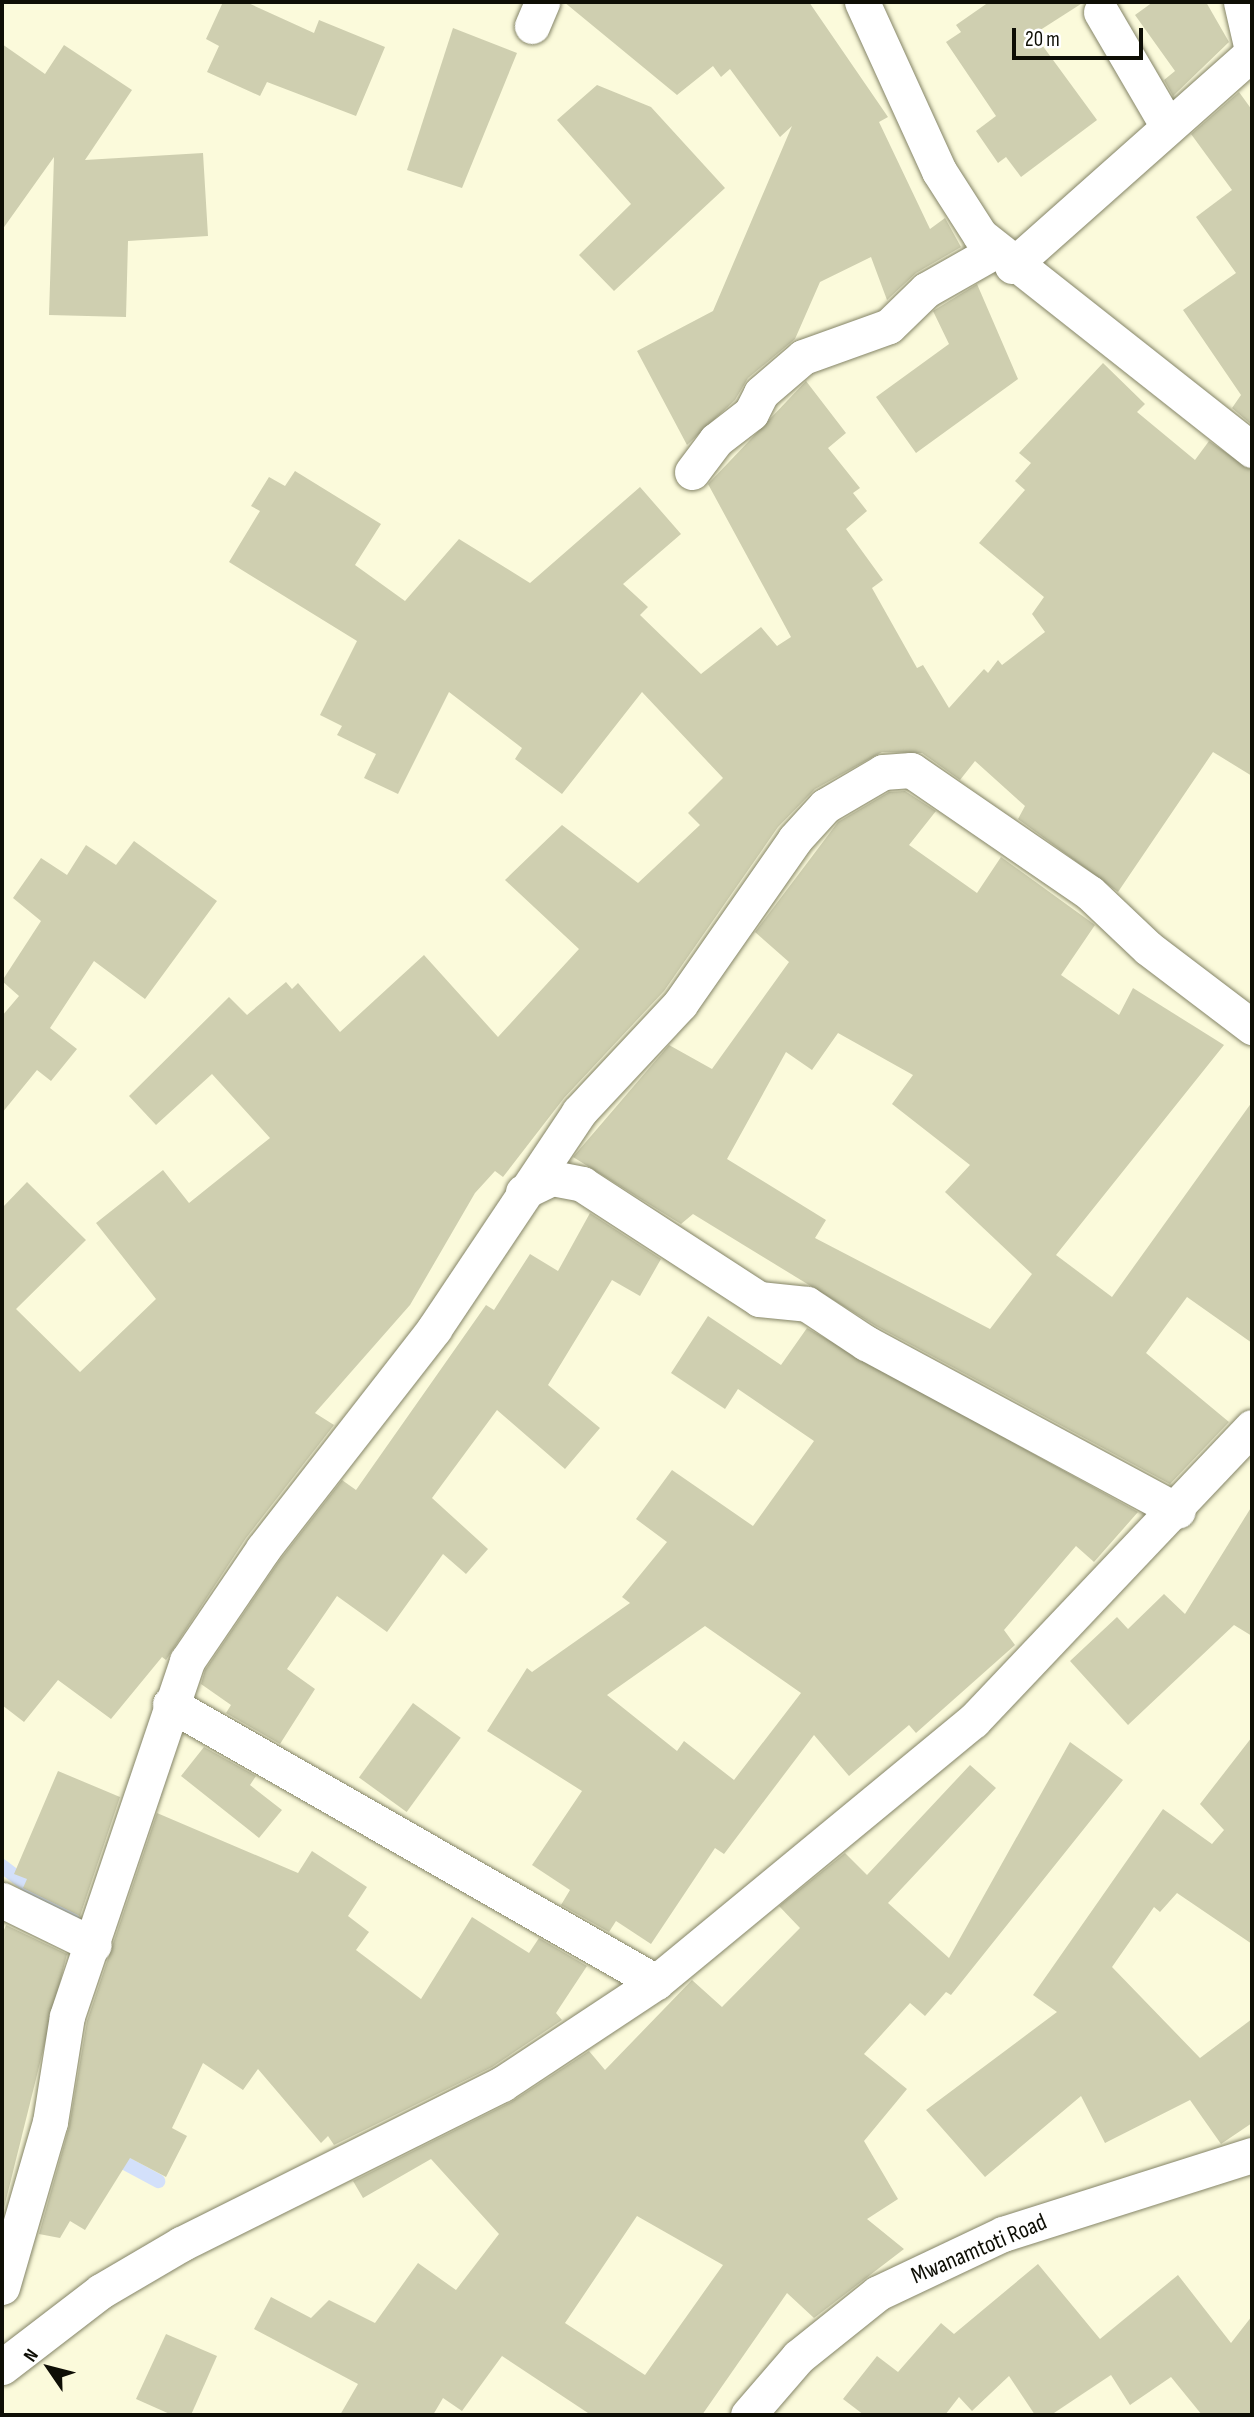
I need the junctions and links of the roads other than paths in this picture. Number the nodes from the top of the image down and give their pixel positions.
1 (862, 2) edge
2 (1241, 2) edge
3 (1101, 12) dead end
4 (1252, 52) edge
5 (1167, 125) junction
6 (1003, 258) junction
7 (1252, 450) edge
8 (692, 472) dead end
9 (1252, 1027) edge
10 (523, 1192) junction
11 (1252, 1427) edge
12 (1178, 1511) junction
13 (170, 1704) junction
14 (2, 1900) edge
15 (94, 1945) junction
16 (656, 1982) junction
17 (1252, 2155) edge
18 (2, 2287) edge
19 (2, 2367) edge
20 (748, 2415) edge

1 - 6 street
2 - 4 street
3 - 5 street
4 - 5 street
5 - 6 street
6 - 7 street
6 - 8 street
9 - 10 street
10 - 12 street
10 - 13 street
11 - 12 street
12 - 16 street
13 - 15 street
13 - 16 street
14 - 15 street
15 - 18 street
16 - 19 street
17 - 20 street, Mwanamtoti Road

